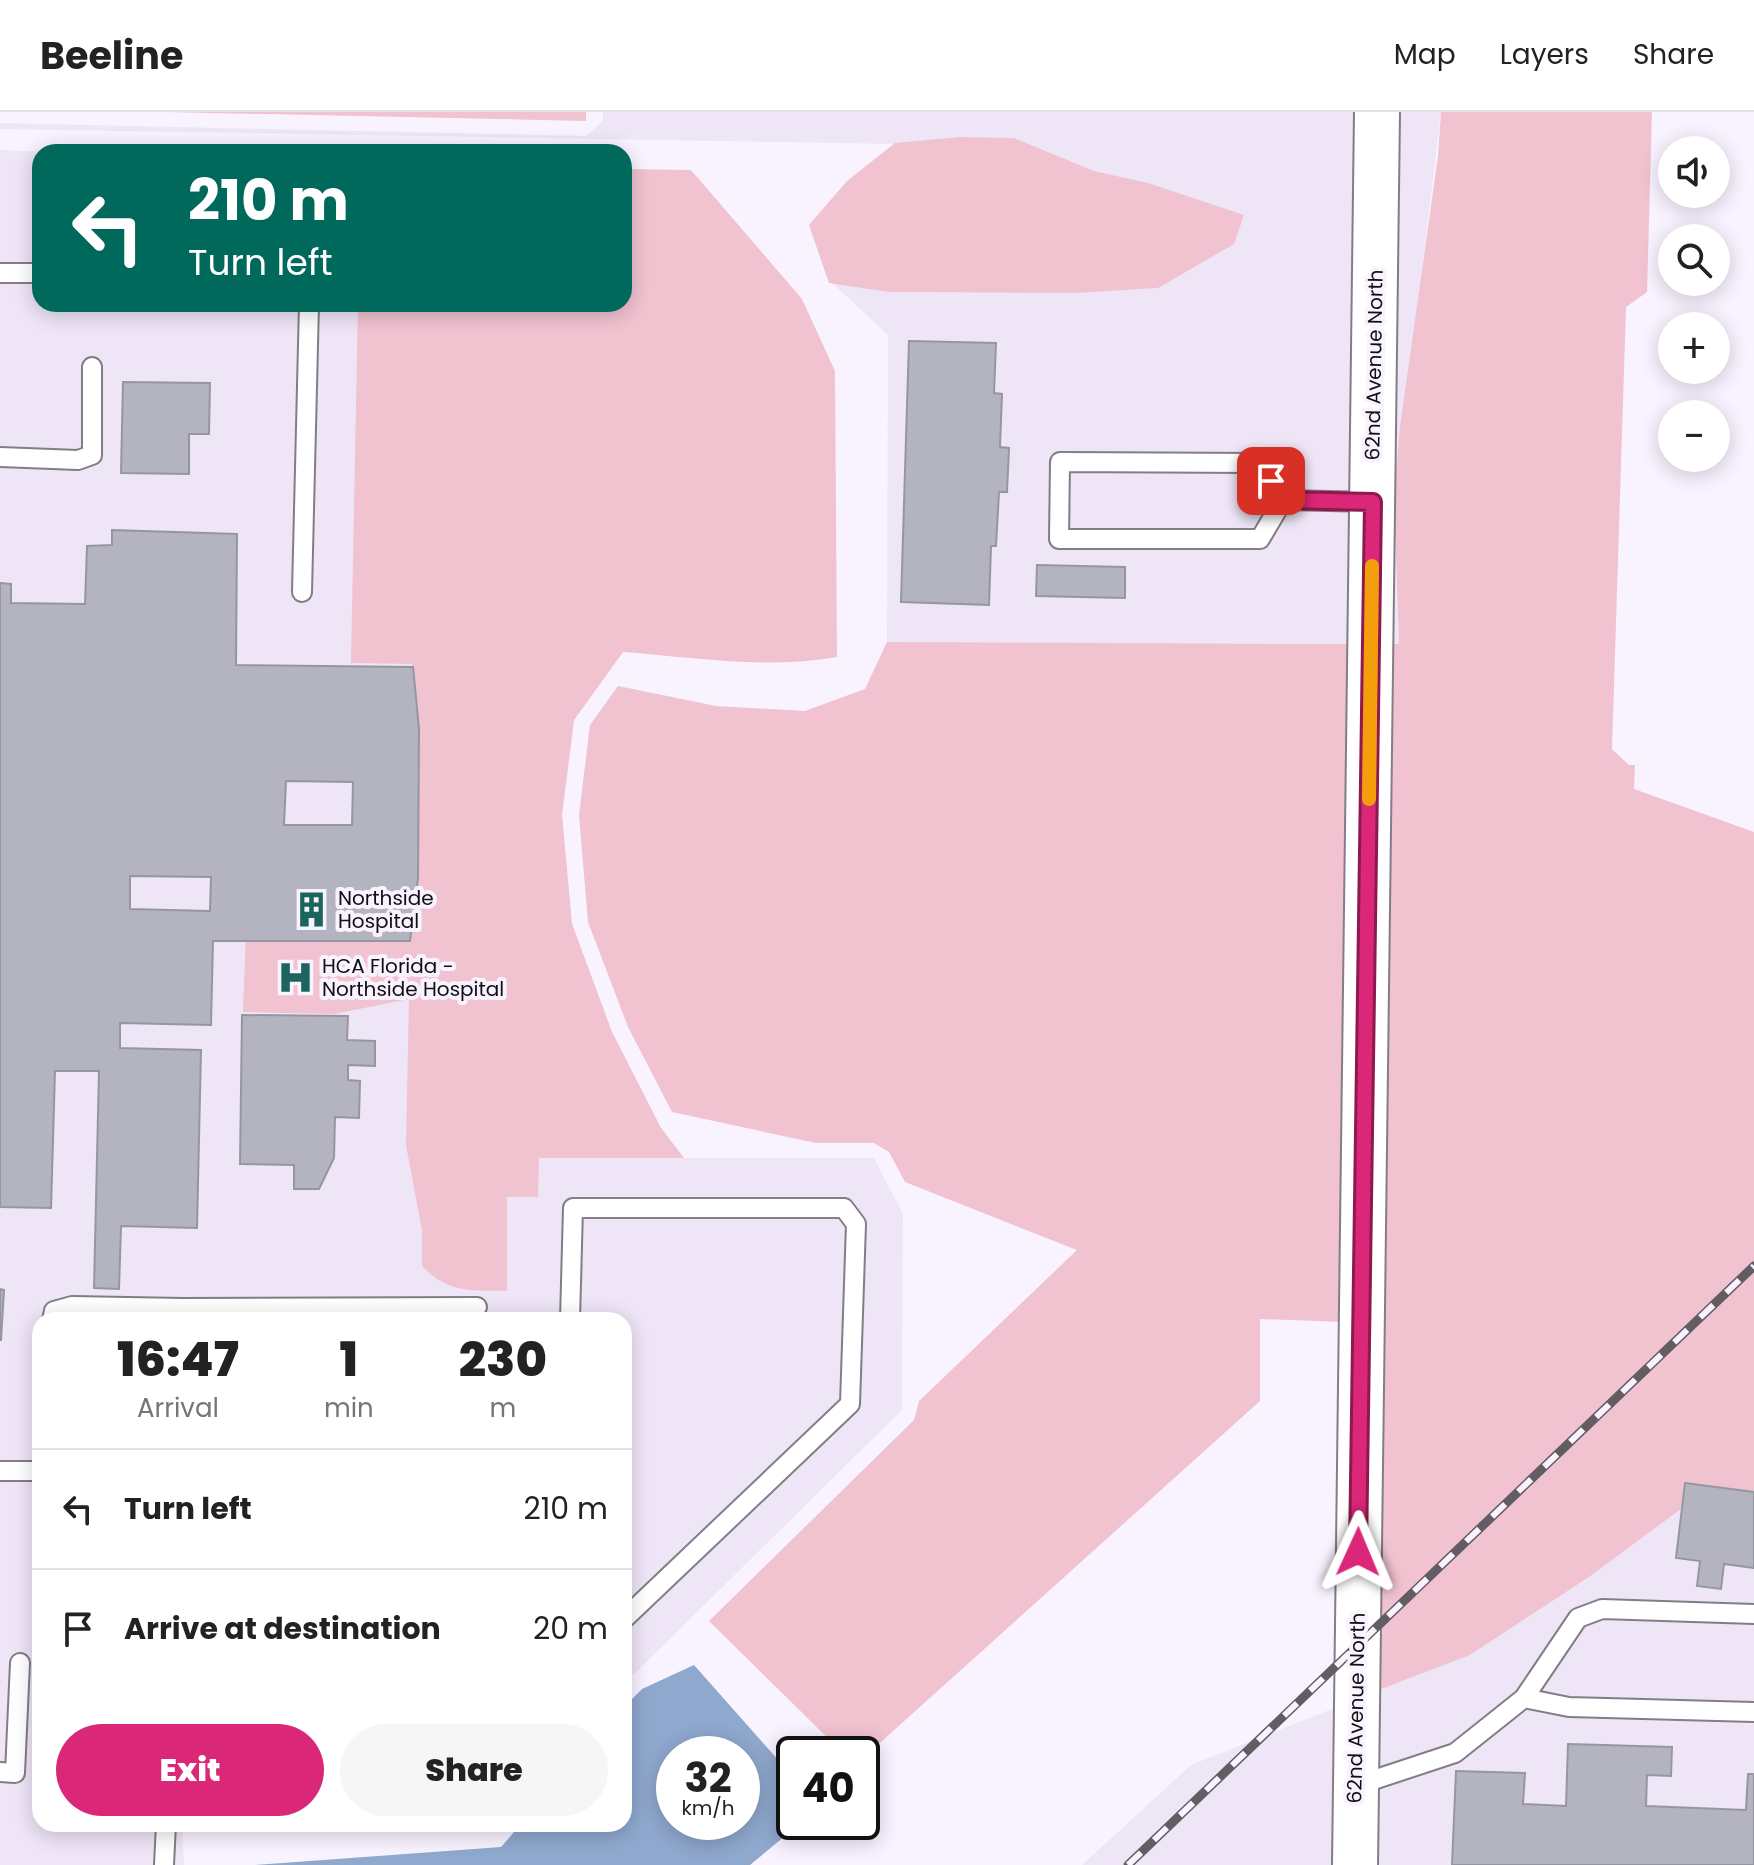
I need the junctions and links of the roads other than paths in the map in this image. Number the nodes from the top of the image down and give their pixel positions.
1 (1377, 112) edge
2 (0, 273) edge
3 (32, 273) edge
4 (309, 312) edge
5 (92, 367) dead end
6 (0, 457) edge
7 (1283, 500) junction
8 (1373, 502) junction
9 (302, 592) dead end
10 (477, 1307) dead end
11 (61, 1312) edge
12 (155, 1312) edge
13 (267, 1312) edge
14 (570, 1312) edge
15 (0, 1471) edge
16 (32, 1471) edge
17 (632, 1611) edge
18 (1754, 1614) edge
19 (20, 1663) dead end
20 (1524, 1698) junction
21 (1754, 1712) edge
22 (0, 1772) edge
23 (1355, 1786) junction
24 (166, 1832) edge
25 (164, 1865) edge
26 (1355, 1865) edge

1 - 8 street, 62nd Avenue North
2 - 3 lane
4 - 9 lane
5 - 6 lane
7 - 7 lane
7 - 8 lane
8 - 23 street, 62nd Avenue North
10 - 13 lane
11 - 12 lane
14 - 17 lane
15 - 16 lane
18 - 20 lane
19 - 22 lane
20 - 21 lane
20 - 23 lane
23 - 26 street, 62nd Avenue North
24 - 25 lane

